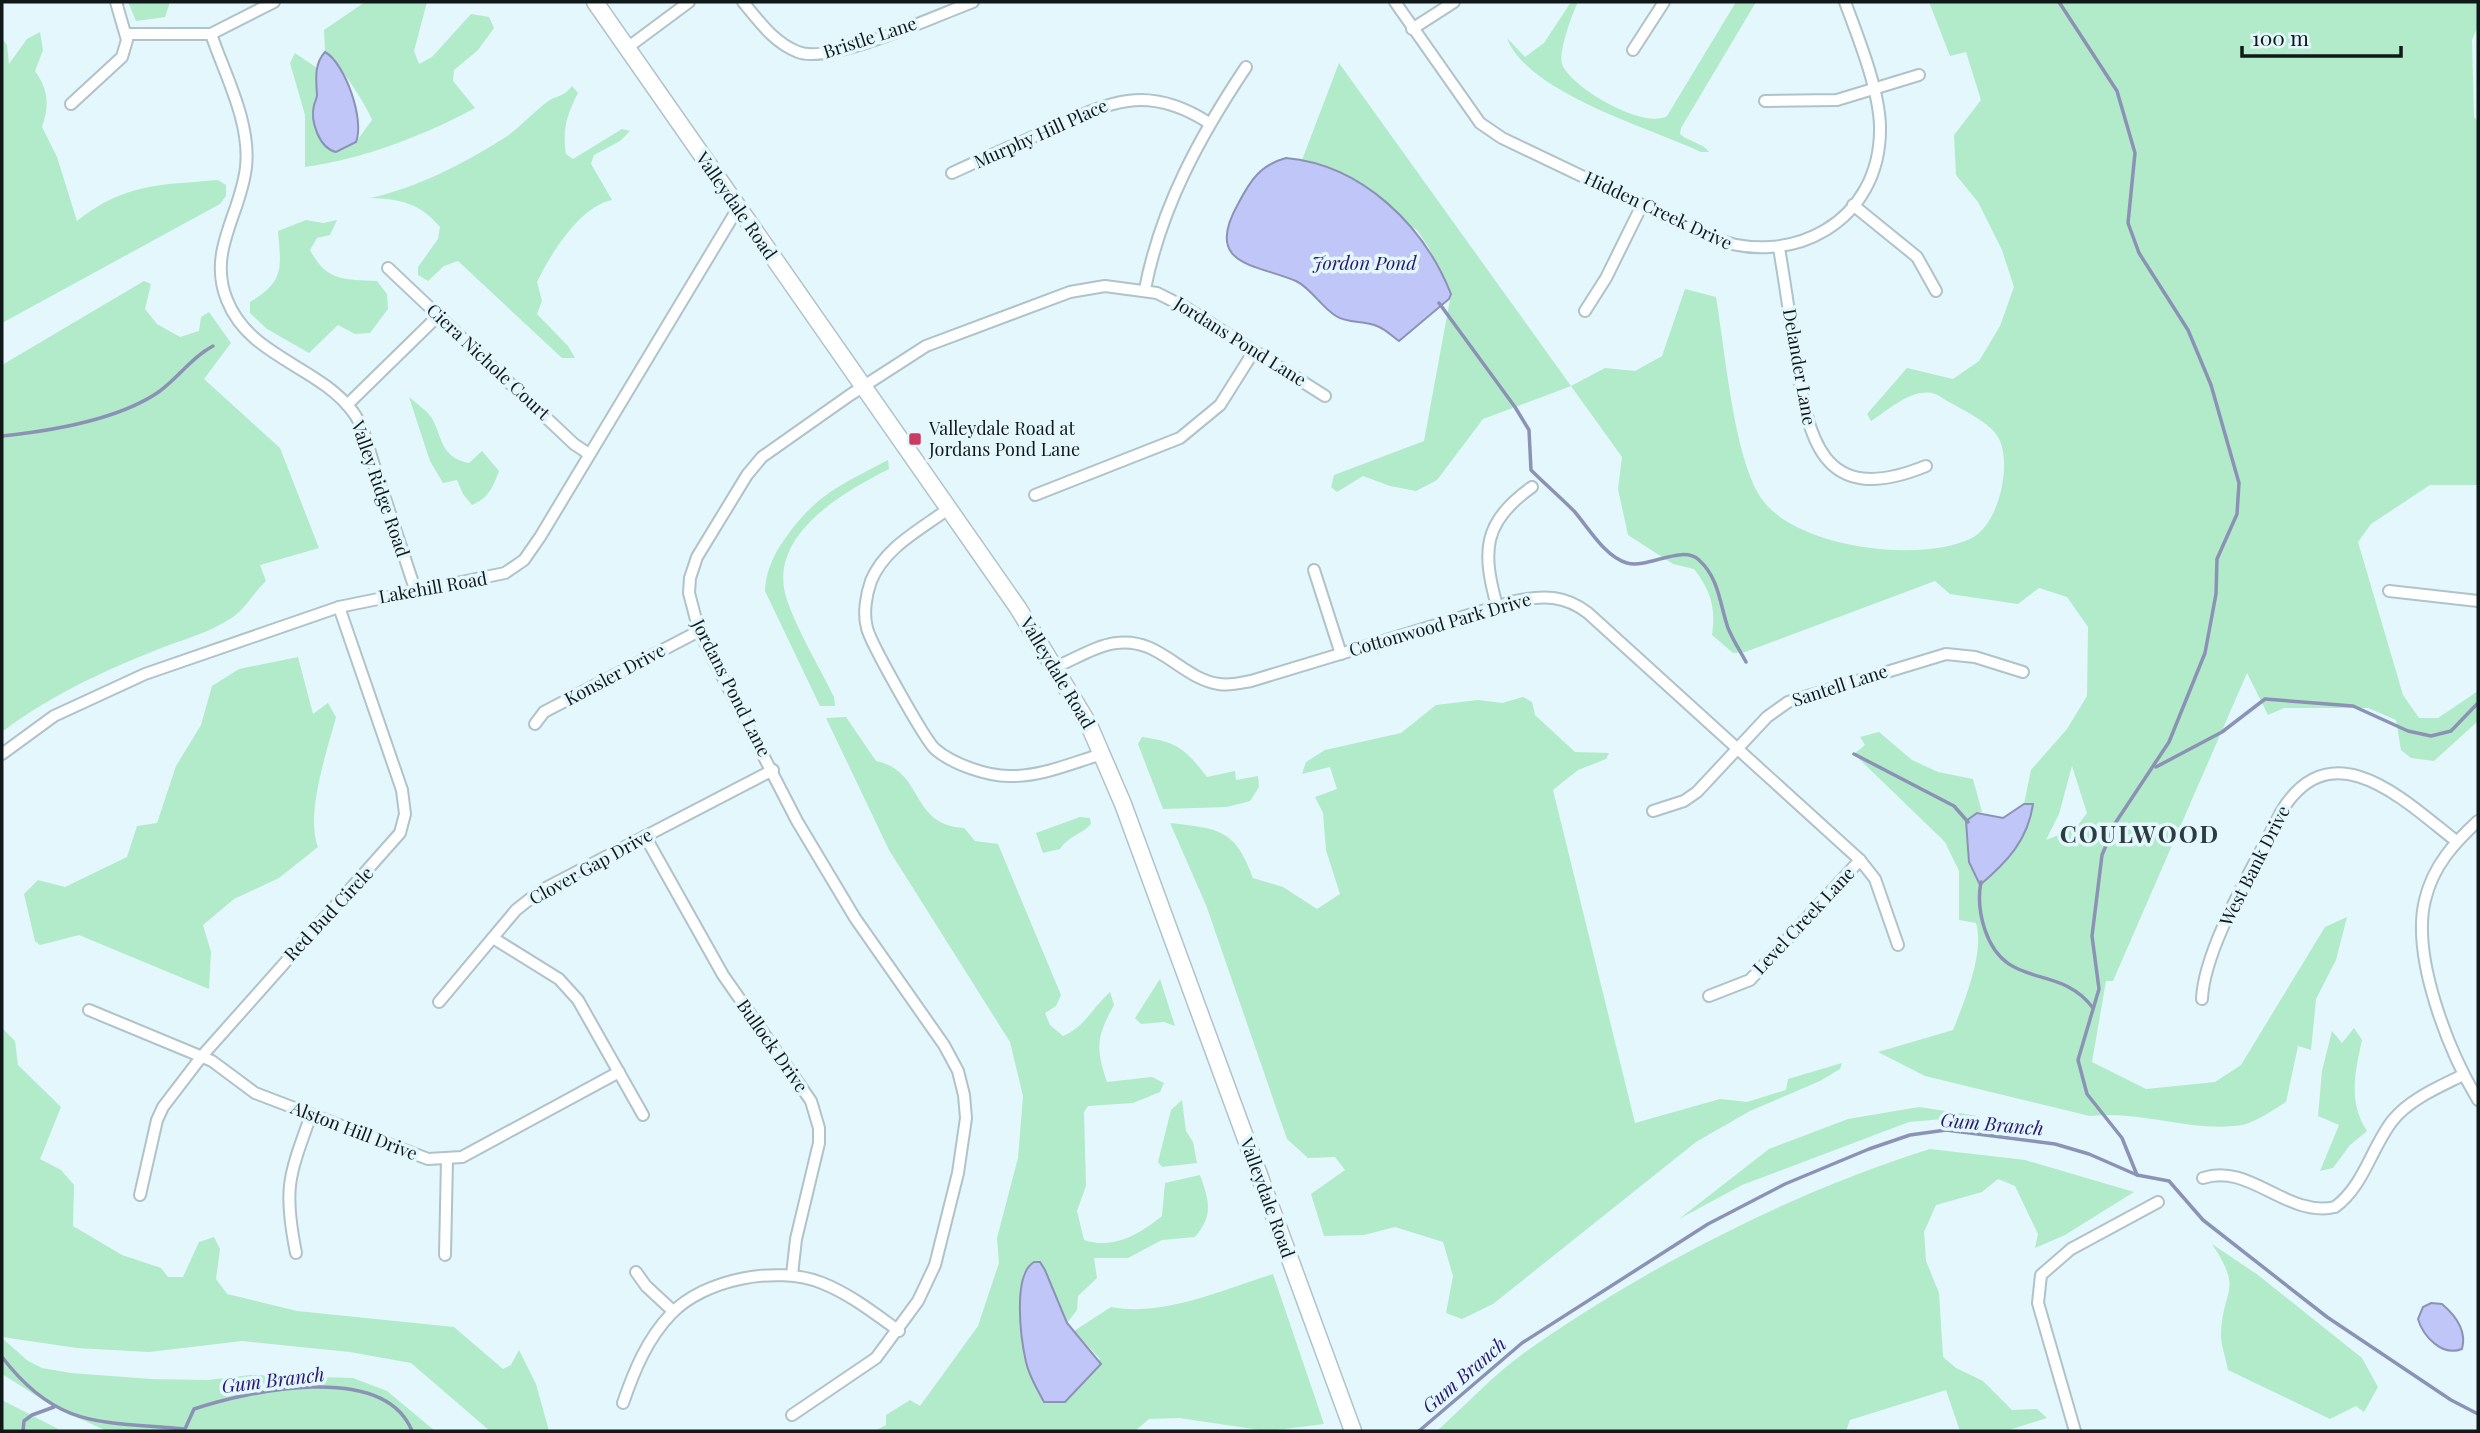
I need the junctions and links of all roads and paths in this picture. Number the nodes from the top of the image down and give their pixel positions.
1 (116, 2) edge
2 (274, 2) edge
3 (595, 2) edge
4 (689, 2) edge
5 (743, 2) edge
6 (973, 2) edge
7 (1395, 2) edge
8 (1454, 2) edge
9 (1664, 2) edge
10 (1845, 2) edge
11 (1412, 29) junction
12 (126, 34) junction
13 (211, 34) junction
14 (627, 48) junction
15 (1633, 50) dead end
16 (1246, 67) dead end
17 (1919, 75) dead end
18 (1873, 90) junction
19 (1765, 101) dead end
20 (71, 104) dead end
21 (1209, 123) junction
22 (953, 173) dead end
23 (1642, 205) junction
24 (1853, 205) junction
25 (738, 208) junction
26 (1779, 248) junction
27 (388, 268) dead end
28 (1145, 289) junction
29 (1936, 291) dead end
30 (1585, 311) dead end
31 (439, 315) junction
32 (1254, 351) junction
33 (863, 386) junction
34 (1325, 396) dead end
35 (347, 405) junction
36 (589, 454) junction
37 (1926, 466) dead end
38 (1532, 487) dead end
39 (1035, 495) dead end
40 (948, 509) junction
41 (1314, 570) dead end
42 (2389, 591) dead end
43 (416, 592) junction
44 (2478, 601) edge
45 (339, 607) junction
46 (1497, 607) junction
47 (699, 631) junction
48 (1340, 654) junction
49 (1056, 667) junction
50 (2023, 672) dead end
51 (536, 724) dead end
52 (1738, 748) junction
53 (2, 754) edge
54 (1102, 754) junction
55 (772, 770) junction
56 (1653, 811) dead end
57 (2478, 821) edge
58 (645, 836) junction
59 (2456, 841) junction
60 (1860, 860) junction
61 (493, 938) junction
62 (1898, 944) dead end
63 (1709, 996) dead end
64 (2202, 999) dead end
65 (439, 1002) dead end
66 (89, 1010) dead end
67 (202, 1056) junction
68 (619, 1072) junction
69 (2463, 1075) junction
70 (2478, 1100) edge
71 (311, 1115) junction
72 (643, 1115) dead end
73 (447, 1159) junction
74 (2203, 1178) dead end
75 (140, 1195) dead end
76 (2158, 1202) dead end
77 (296, 1253) dead end
78 (445, 1255) dead end
79 (636, 1272) dead end
80 (792, 1275) junction
81 (673, 1311) junction
82 (899, 1331) junction
83 (623, 1403) dead end
84 (792, 1415) dead end
85 (1353, 1431) edge
86 (2073, 1431) edge

1 - 12 street
2 - 13 street
3 - 14 street, Valleydale Road
4 - 14 street
5 - 6 street, Bristle Lane
7 - 11 street, Hidden Creek Drive
8 - 11 street
9 - 15 street
10 - 18 street, Hidden Creek Drive
11 - 23 street, Hidden Creek Drive
12 - 13 street
12 - 20 street
13 - 35 street, Valley Ridge Road
14 - 25 street, Valleydale Road
16 - 21 street
17 - 18 street
18 - 19 street
18 - 24 street, Hidden Creek Drive
21 - 22 street, Murphy Hill Place
21 - 28 street
23 - 26 street, Hidden Creek Drive
23 - 30 street
24 - 26 street, Hidden Creek Drive
24 - 29 street
25 - 33 street, Valleydale Road
25 - 36 street, Lakehill Road
26 - 37 street, Delander Lane
27 - 31 street, Ciera Nichole Court
28 - 32 street, Jordans Pond Lane
28 - 33 street, Jordans Pond Lane
31 - 35 street
31 - 36 street, Ciera Nichole Court
32 - 34 street, Jordans Pond Lane
32 - 39 street
33 - 40 street, Valleydale Road
33 - 47 street, Jordans Pond Lane
35 - 43 street, Valley Ridge Road
36 - 43 street, Lakehill Road
38 - 46 street
40 - 49 street, Valleydale Road
40 - 54 street
41 - 48 street
42 - 44 street
43 - 45 street, Lakehill Road
45 - 53 street, Lakehill Road
45 - 67 street, Red Bud Circle
46 - 48 street, Cottonwood Park Drive
46 - 52 street, Cottonwood Park Drive
47 - 51 street, Konsler Drive
47 - 55 street, Jordans Pond Lane
48 - 49 street, Cottonwood Park Drive
49 - 54 street, Valleydale Road
50 - 52 street, Santell Lane
52 - 56 street, Santell Lane
52 - 60 street, Cottonwood Park Drive
54 - 85 street, Valleydale Road
55 - 58 street, Clover Gap Drive
55 - 82 street, Jordans Pond Lane
57 - 59 street
58 - 61 street, Clover Gap Drive
58 - 80 street, Bullock Drive
59 - 64 street, West Bank Drive
59 - 69 street
60 - 62 street, Cottonwood Park Drive
60 - 63 street, Level Creek Lane
61 - 65 street, Clover Gap Drive
61 - 68 street
66 - 67 street, Alston Hill Drive
67 - 71 street, Alston Hill Drive
67 - 75 street, Red Bud Circle
68 - 72 street
68 - 73 street, Alston Hill Drive
69 - 70 street
69 - 74 street
71 - 73 street, Alston Hill Drive
71 - 77 street
73 - 78 street
76 - 86 street
79 - 81 street
80 - 81 street
80 - 82 street
81 - 83 street
82 - 84 street, Jordans Pond Lane

